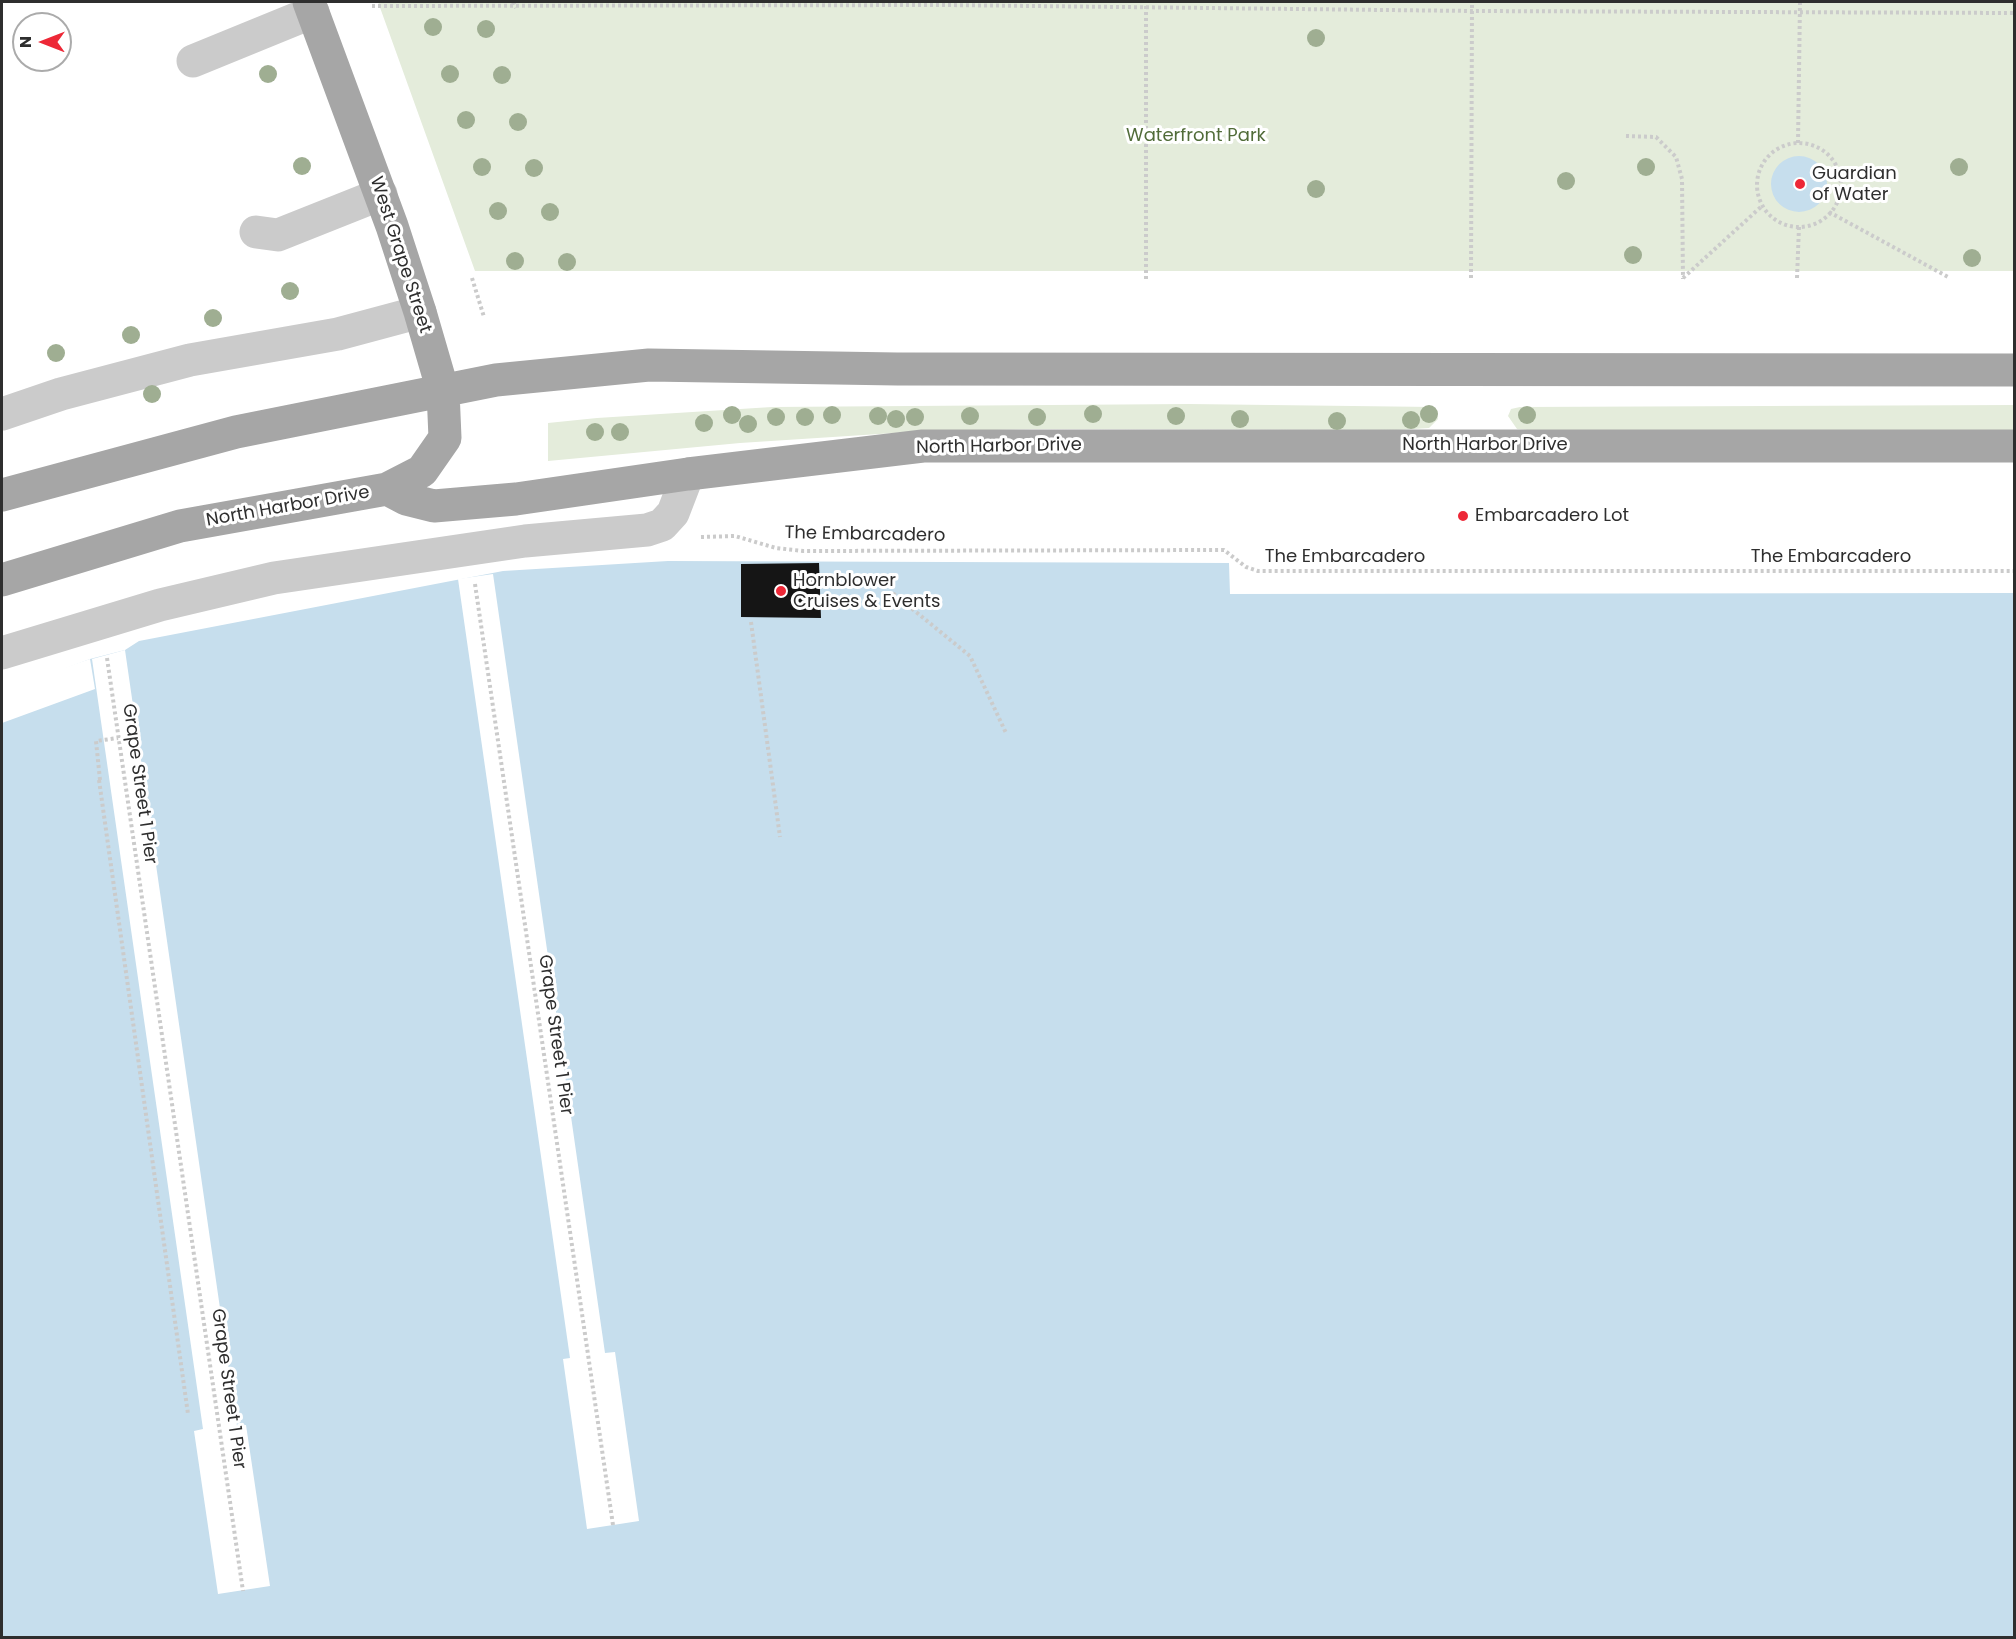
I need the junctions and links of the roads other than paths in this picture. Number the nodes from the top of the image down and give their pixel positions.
1 (311, 7) edge
2 (193, 60) dead end
3 (381, 194) junction
4 (256, 232) dead end
5 (420, 312) junction
6 (2014, 370) edge
7 (442, 391) junction
8 (2, 414) edge
9 (2014, 446) edge
10 (688, 474) junction
11 (387, 489) junction
12 (2, 495) edge
13 (2, 580) edge
14 (2, 652) edge

1 - 2 street
1 - 3 main road, West Grape Street
3 - 4 street
3 - 5 main road, West Grape Street
5 - 7 main road, West Grape Street
5 - 8 street
6 - 7 main road
7 - 11 main road, West Grape Street
7 - 12 main road
9 - 10 main road, North Harbor Drive
10 - 11 main road, North Harbor Drive
10 - 14 street
11 - 13 main road, North Harbor Drive

